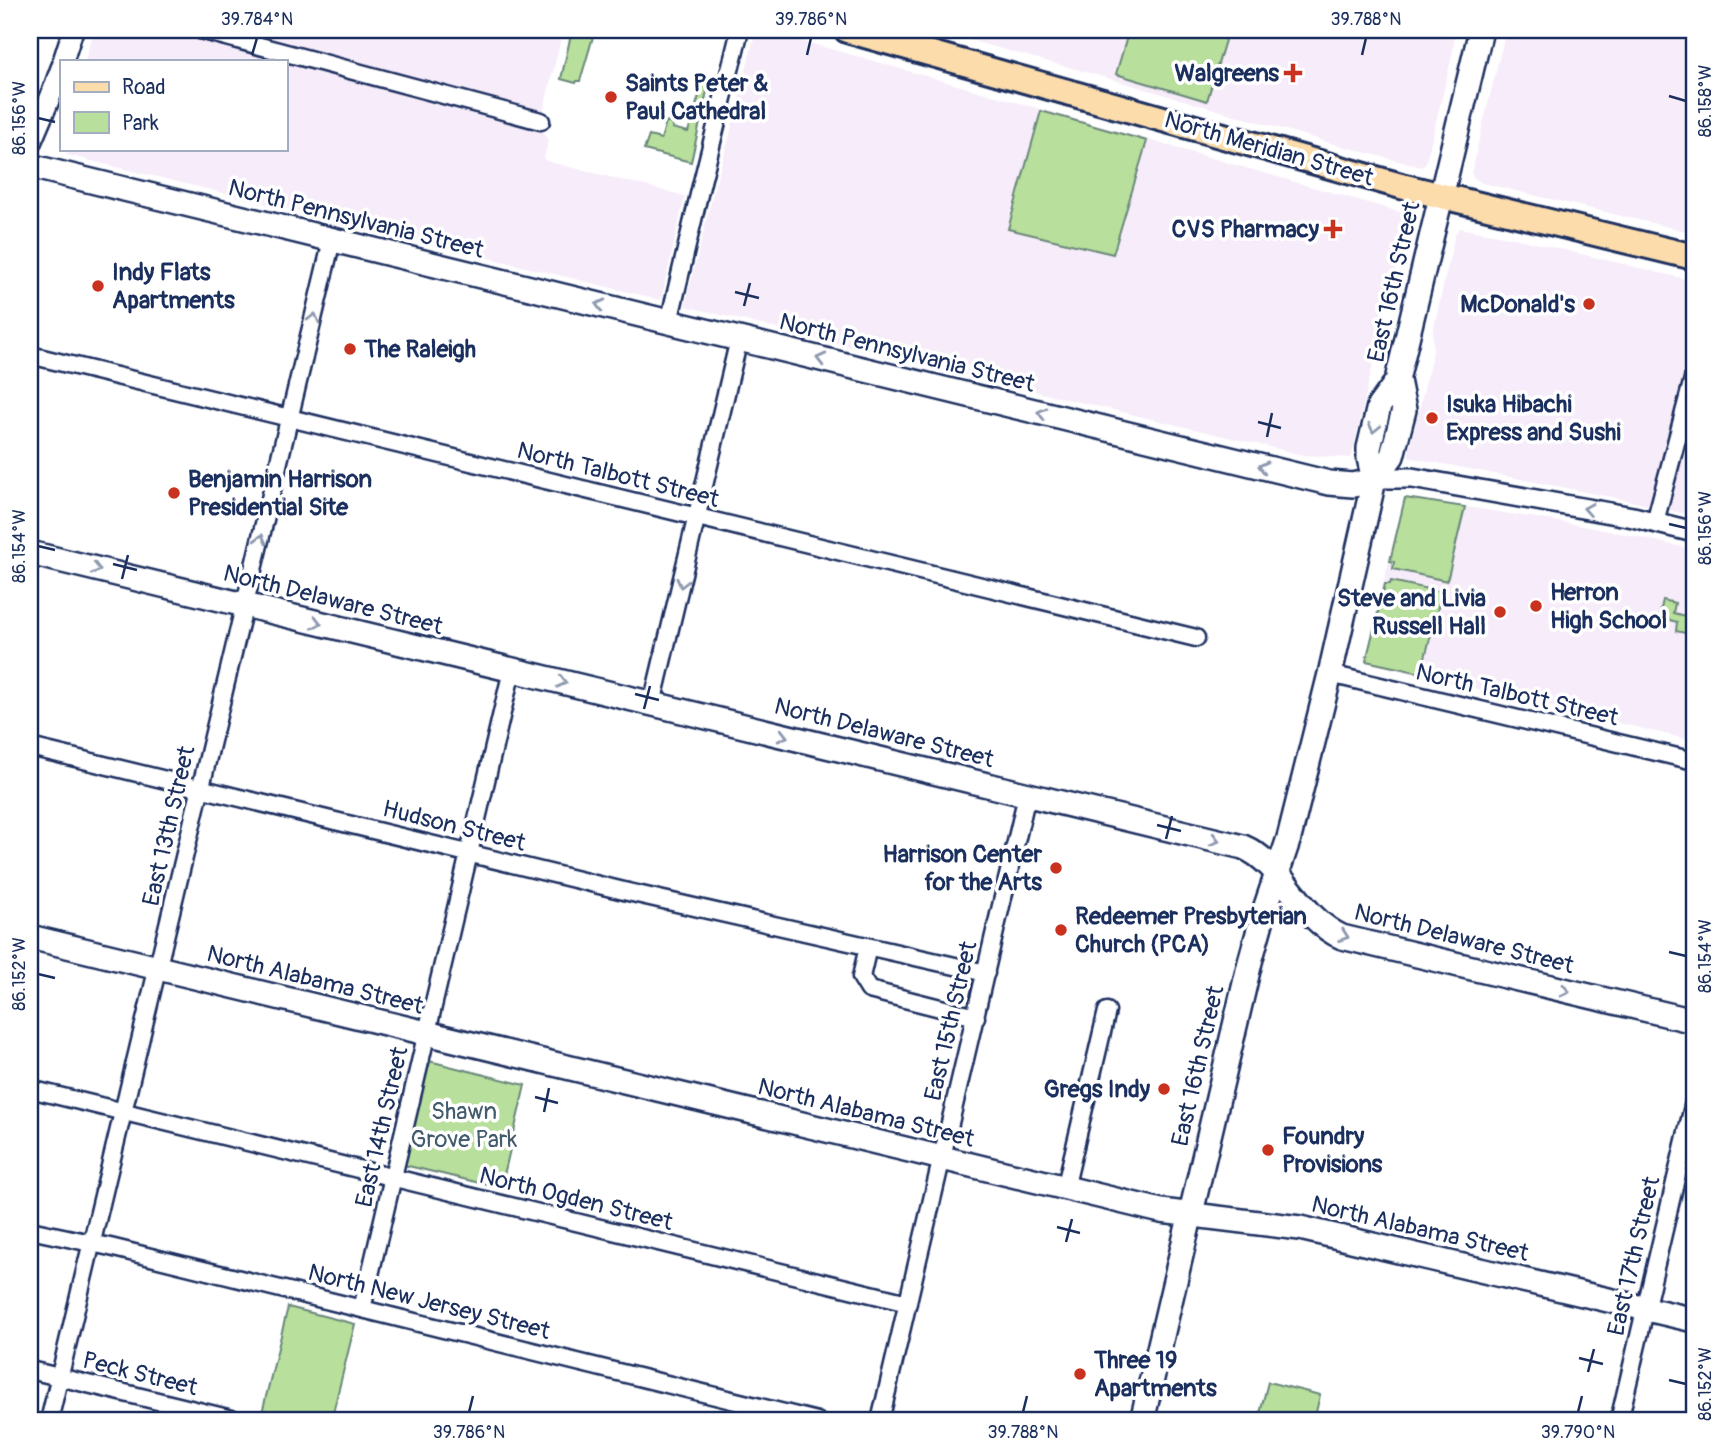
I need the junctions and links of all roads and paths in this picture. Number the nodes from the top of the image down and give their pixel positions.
1 (73, 30) edge
2 (201, 30) edge
3 (740, 30) edge
4 (847, 30) edge
5 (1481, 30) edge
6 (63, 60) edge
7 (60, 71) edge
8 (541, 121) dead end
9 (30, 145) edge
10 (30, 166) edge
11 (1441, 196) junction
12 (332, 240) junction
13 (1694, 257) edge
14 (669, 322) junction
15 (740, 340) junction
16 (30, 355) edge
17 (1694, 375) edge
18 (290, 418) junction
19 (1374, 480) junction
20 (697, 517) junction
21 (1655, 522) junction
22 (1694, 532) edge
23 (30, 553) edge
24 (245, 605) junction
25 (1196, 638) dead end
26 (512, 670) junction
27 (1330, 674) junction
28 (652, 704) junction
29 (30, 747) edge
30 (1694, 761) edge
31 (201, 788) junction
32 (1027, 795) junction
33 (470, 853) junction
34 (1277, 874) junction
35 (30, 937) edge
36 (868, 947) junction
37 (158, 968) junction
38 (986, 974) junction
39 (1107, 1011) dead end
40 (976, 1017) junction
41 (1694, 1021) edge
42 (427, 1034) junction
43 (30, 1089) edge
44 (1694, 1102) edge
45 (123, 1112) junction
46 (942, 1158) junction
47 (393, 1177) junction
48 (1065, 1189) junction
49 (1190, 1216) junction
50 (30, 1230) edge
51 (92, 1244) junction
52 (908, 1303) junction
53 (362, 1308) junction
54 (1645, 1308) junction
55 (1694, 1320) edge
56 (30, 1370) edge
57 (60, 1377) junction
58 (49, 1421) edge
59 (240, 1421) edge
60 (817, 1421) edge
61 (880, 1421) edge
62 (1142, 1421) edge
63 (1619, 1421) edge

1 - 6 street
2 - 8 street
3 - 14 street
4 - 11 main road, North Meridian Street
5 - 11 main road, East 16th Street
7 - 9 street
10 - 12 main road, North Pennsylvania Street
11 - 13 main road, North Meridian Street
11 - 19 main road, East 16th Street
14 -> 12 main road, North Pennsylvania Street
18 -> 12 street, East 13th Street
14 - 15 main road, North Pennsylvania Street
19 -> 15 main road, North Pennsylvania Street
15 - 20 street
16 - 18 street, North Talbott Street
17 - 21 street
18 - 20 street, North Talbott Street
24 -> 18 street, East 13th Street
21 -> 19 street, North Pennsylvania Street
19 - 27 main road, East 16th Street
20 - 25 street, North Talbott Street
20 -> 28 street
21 - 22 street, North Pennsylvania Street
23 -> 24 main road, North Delaware Street
24 -> 26 main road, North Delaware Street
24 - 31 street, East 13th Street
26 -> 28 main road, North Delaware Street
26 - 33 street, East 14th Street
27 - 30 street, North Talbott Street
27 - 34 main road, East 16th Street
28 -> 32 main road, North Delaware Street
29 - 31 street, Hudson Street
31 - 33 street, Hudson Street
31 - 37 street, East 13th Street
32 -> 34 main road, North Delaware Street
32 - 38 street, East 15th Street
33 - 36 street, Hudson Street
33 - 42 street, East 14th Street
34 -> 41 main road, North Delaware Street
34 - 49 main road, East 16th Street
35 - 37 main road, North Alabama Street
36 - 38 street, Hudson Street
36 - 40 street
37 - 42 main road, North Alabama Street
37 - 45 street, East 13th Street
38 - 40 street, East 15th Street
39 - 48 street
40 - 46 street, East 15th Street
42 - 46 main road, North Alabama Street
42 - 47 street, East 14th Street
43 - 45 street, North Ogden Street
44 - 54 street, East 17th Street
45 - 47 street, North Ogden Street
45 - 51 street, East 13th Street
46 - 48 main road, North Alabama Street
46 - 52 street, East 15th Street
47 - 52 street, North Ogden Street
47 - 53 street, East 14th Street
48 - 49 main road, North Alabama Street
49 - 54 main road, North Alabama Street
49 - 62 main road, East 16th Street
50 - 51 street, North New Jersey Street
51 - 53 street, North New Jersey Street
51 - 57 street, East 13th Street
52 - 61 street, East 15th Street
53 - 60 street, North New Jersey Street
54 - 55 main road, North Alabama Street
54 - 63 street, East 17th Street
56 - 57 street, Peck Street
57 - 58 street, East 13th Street
57 - 59 street, Peck Street

